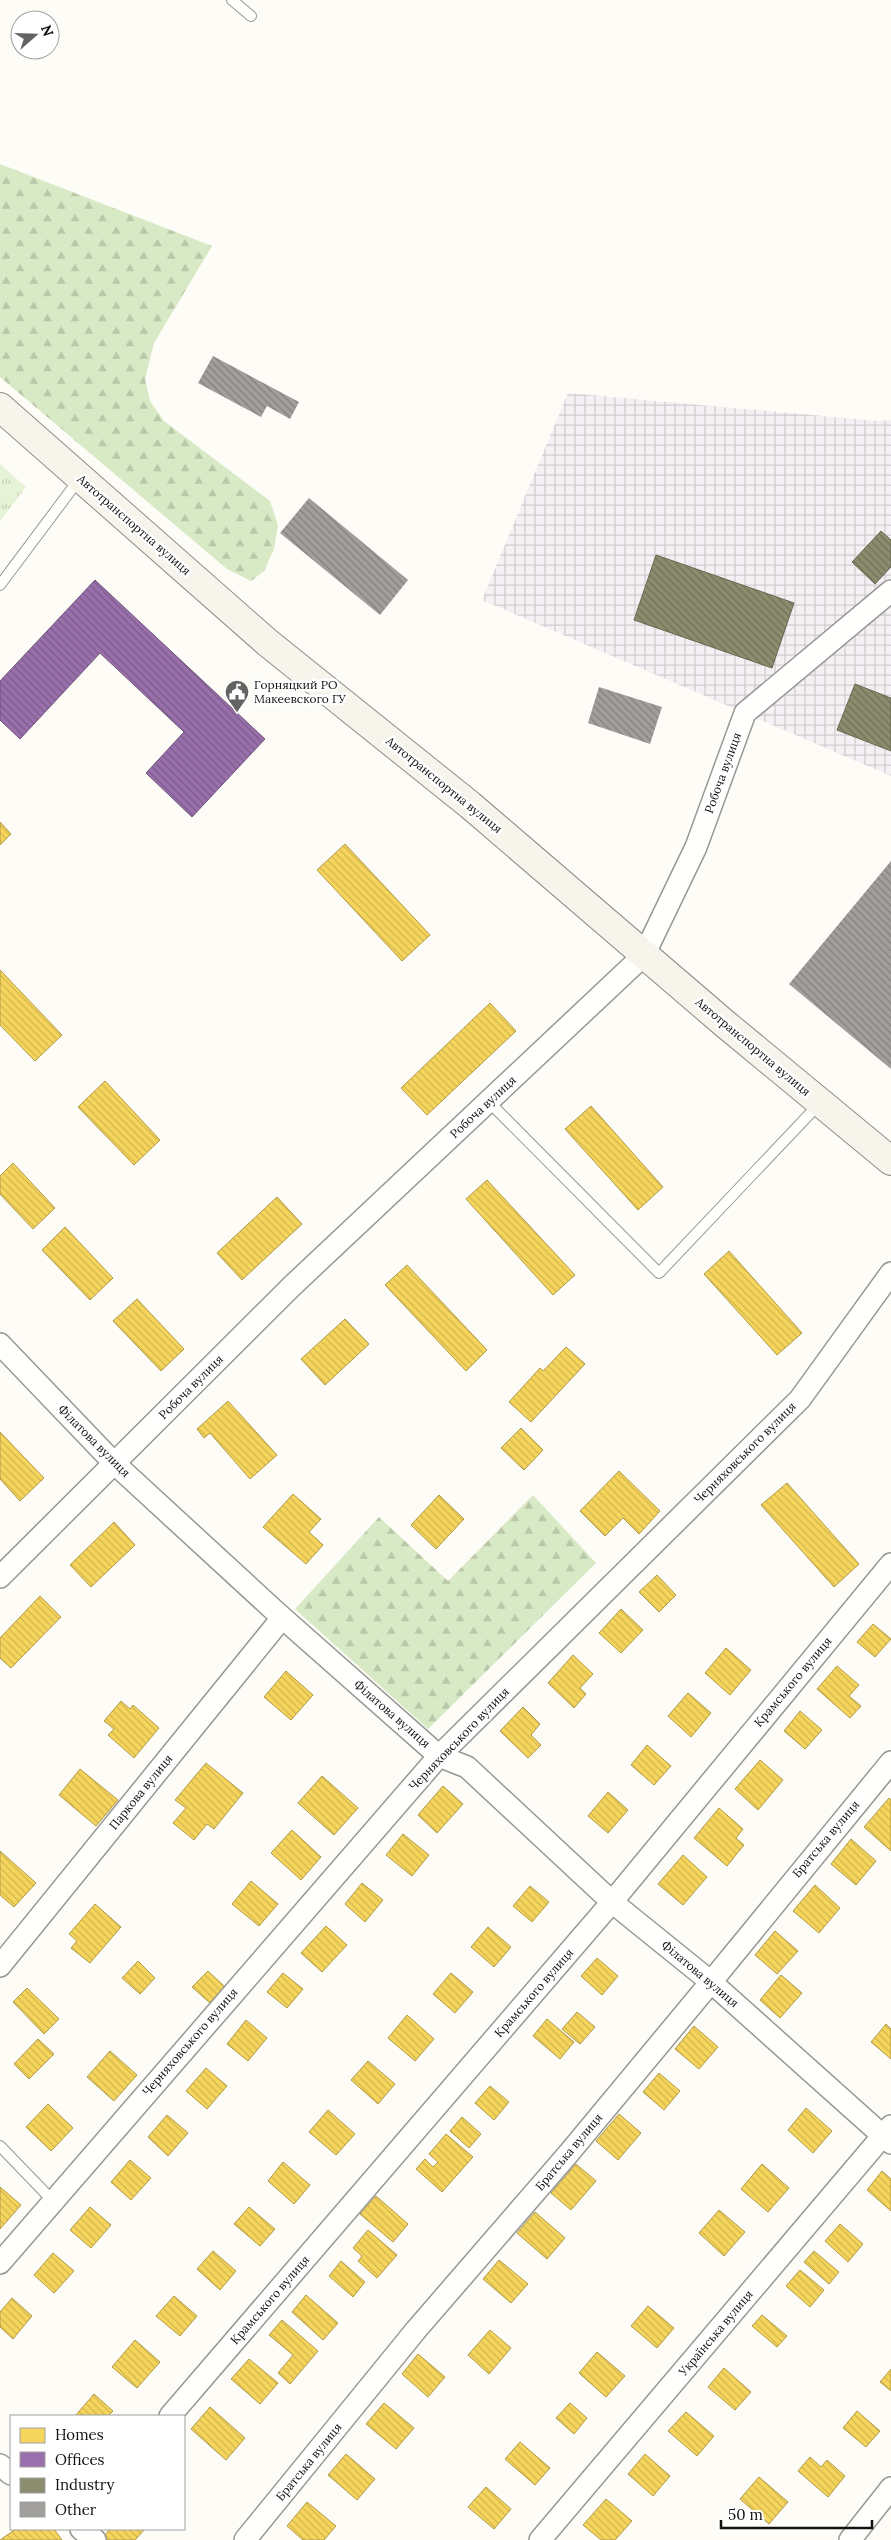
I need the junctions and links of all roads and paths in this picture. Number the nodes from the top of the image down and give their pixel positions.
1 (232, 0) edge
2 (251, 16) dead end
3 (0, 407) edge
4 (80, 477) junction
5 (0, 584) edge
6 (891, 591) edge
7 (644, 954) junction
8 (489, 1102) junction
9 (820, 1102) junction
10 (891, 1161) edge
11 (891, 1273) edge
12 (0, 1344) edge
13 (114, 1463) junction
14 (891, 1564) edge
15 (0, 1577) edge
16 (282, 1618) junction
17 (439, 1756) junction
18 (891, 1762) edge
19 (612, 1902) junction
20 (0, 1966) edge
21 (711, 1982) junction
22 (888, 2135) edge
23 (0, 2146) edge
24 (53, 2201) junction
25 (0, 2263) edge
26 (171, 2415) edge
27 (0, 2465) edge
28 (10, 2473) edge
29 (891, 2488) edge
30 (81, 2530) edge
31 (95, 2540) edge
32 (245, 2540) edge
33 (540, 2540) edge
34 (850, 2540) edge

1 - 2 lane
3 - 4 main road, Автотранспортна вулиця
4 - 5 lane
4 - 7 main road, Автотранспортна вулиця
6 - 7 street, Робоча вулиця
7 - 8 street, Робоча вулиця
7 - 9 main road, Автотранспортна вулиця
8 - 9 lane
8 - 13 street, Робоча вулиця
9 - 10 main road, Автотранспортна вулиця
11 - 17 street, Черняховського вулиця
12 - 13 street, Філатова вулиця
13 - 15 street, Робоча вулиця
13 - 16 street, Філатова вулиця
14 - 19 street, Крамського вулиця
16 - 17 street, Філатова вулиця
16 - 20 street, Паркова вулиця
17 - 19 street, Філатова вулиця
17 - 24 street, Черняховського вулиця
18 - 21 street, Братська вулиця
19 - 21 street, Філатова вулиця
19 - 26 street, Крамського вулиця
21 - 22 street, Філатова вулиця
21 - 32 street, Братська вулиця
22 - 33 street, Українська вулиця
23 - 24 lane
24 - 25 street, Черняховського вулиця
27 - 28 street
29 - 34 street
30 - 31 street

